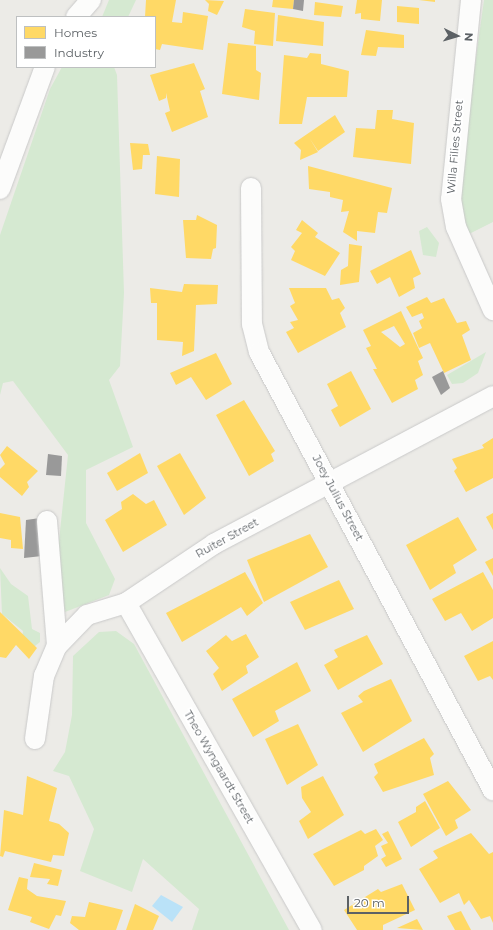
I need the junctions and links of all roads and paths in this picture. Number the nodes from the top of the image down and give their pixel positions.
1 (91, 0) edge
2 (471, 0) edge
3 (77, 16) edge
4 (45, 68) edge
5 (251, 188) dead end
6 (0, 189) edge
7 (493, 310) edge
8 (493, 396) edge
9 (330, 482) junction
10 (47, 521) dead end
11 (126, 603) junction
12 (57, 646) junction
13 (35, 739) dead end
14 (493, 790) edge
15 (312, 930) edge

1 - 3 street
2 - 7 street, Willa Filies Street
4 - 6 street
5 - 9 street, Joey Julius Street
8 - 9 street, Ruiter Street
9 - 11 street, Ruiter Street
9 - 14 street, Joey Julius Street
10 - 12 street
11 - 12 street, Ruiter Street
11 - 15 street, Theo Wyngaardt Street
12 - 13 street, Ruiter Street

